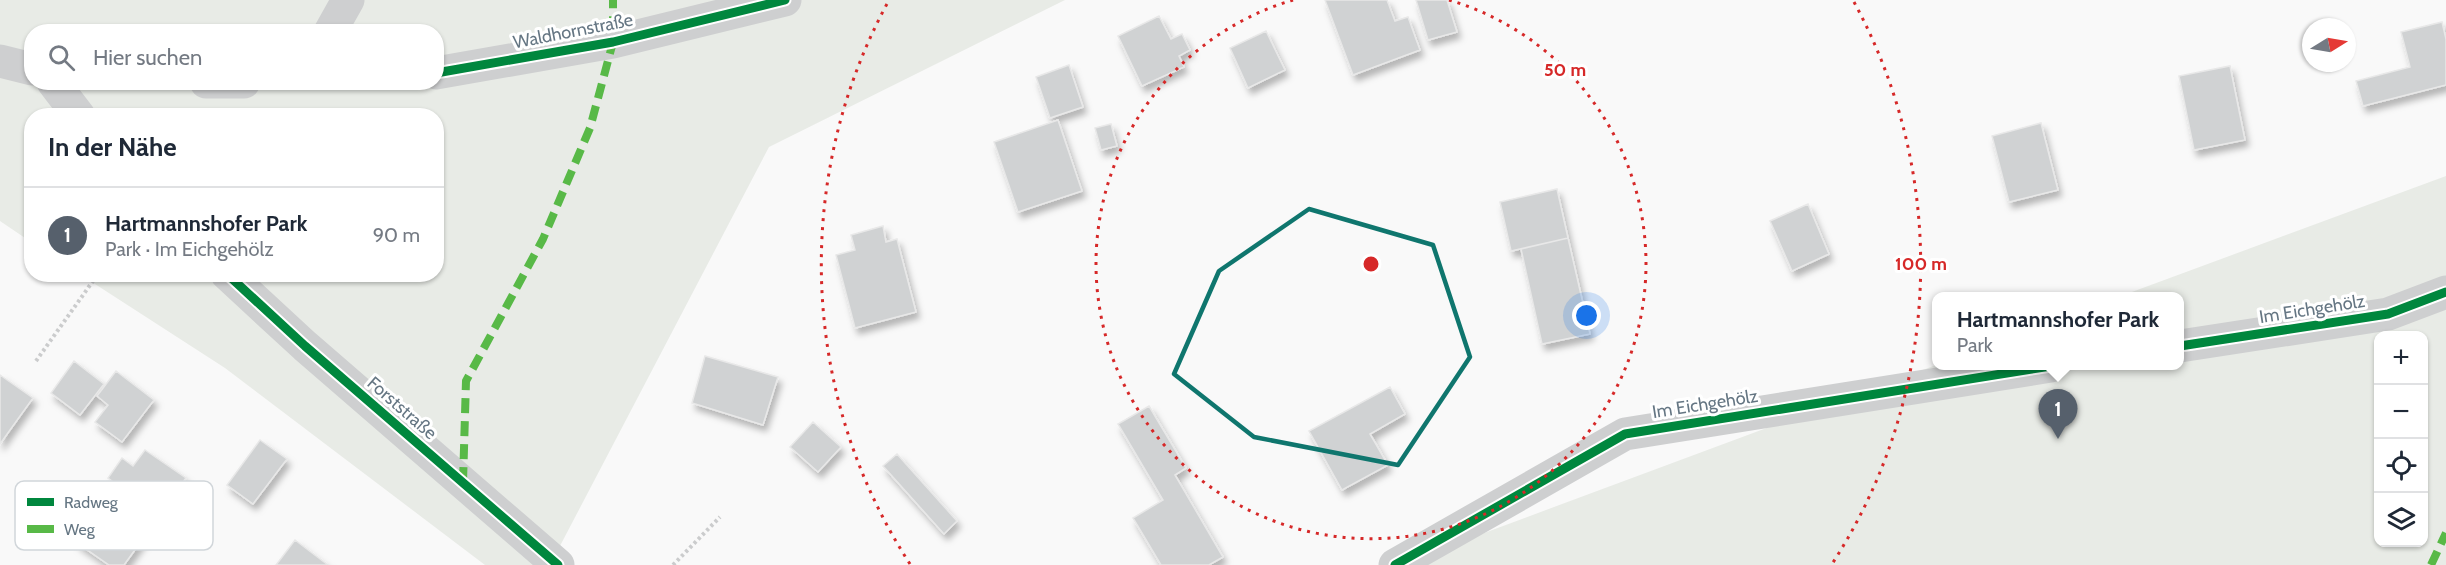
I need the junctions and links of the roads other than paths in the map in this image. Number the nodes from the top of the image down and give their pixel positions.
1 (348, 0) edge
2 (785, 0) edge
3 (334, 24) edge
4 (0, 61) edge
5 (24, 67) edge
6 (444, 72) edge
7 (59, 90) edge
8 (73, 108) edge
9 (236, 282) edge
10 (2446, 292) edge
11 (2184, 345) edge
12 (2026, 370) edge
13 (558, 565) edge
14 (1395, 565) edge

1 - 3 street
2 - 6 street, Waldhornstraße
4 - 5 street
7 - 8 street
9 - 13 street, Forststraße
10 - 11 street, Im Eichgehölz
12 - 14 street, Im Eichgehölz

